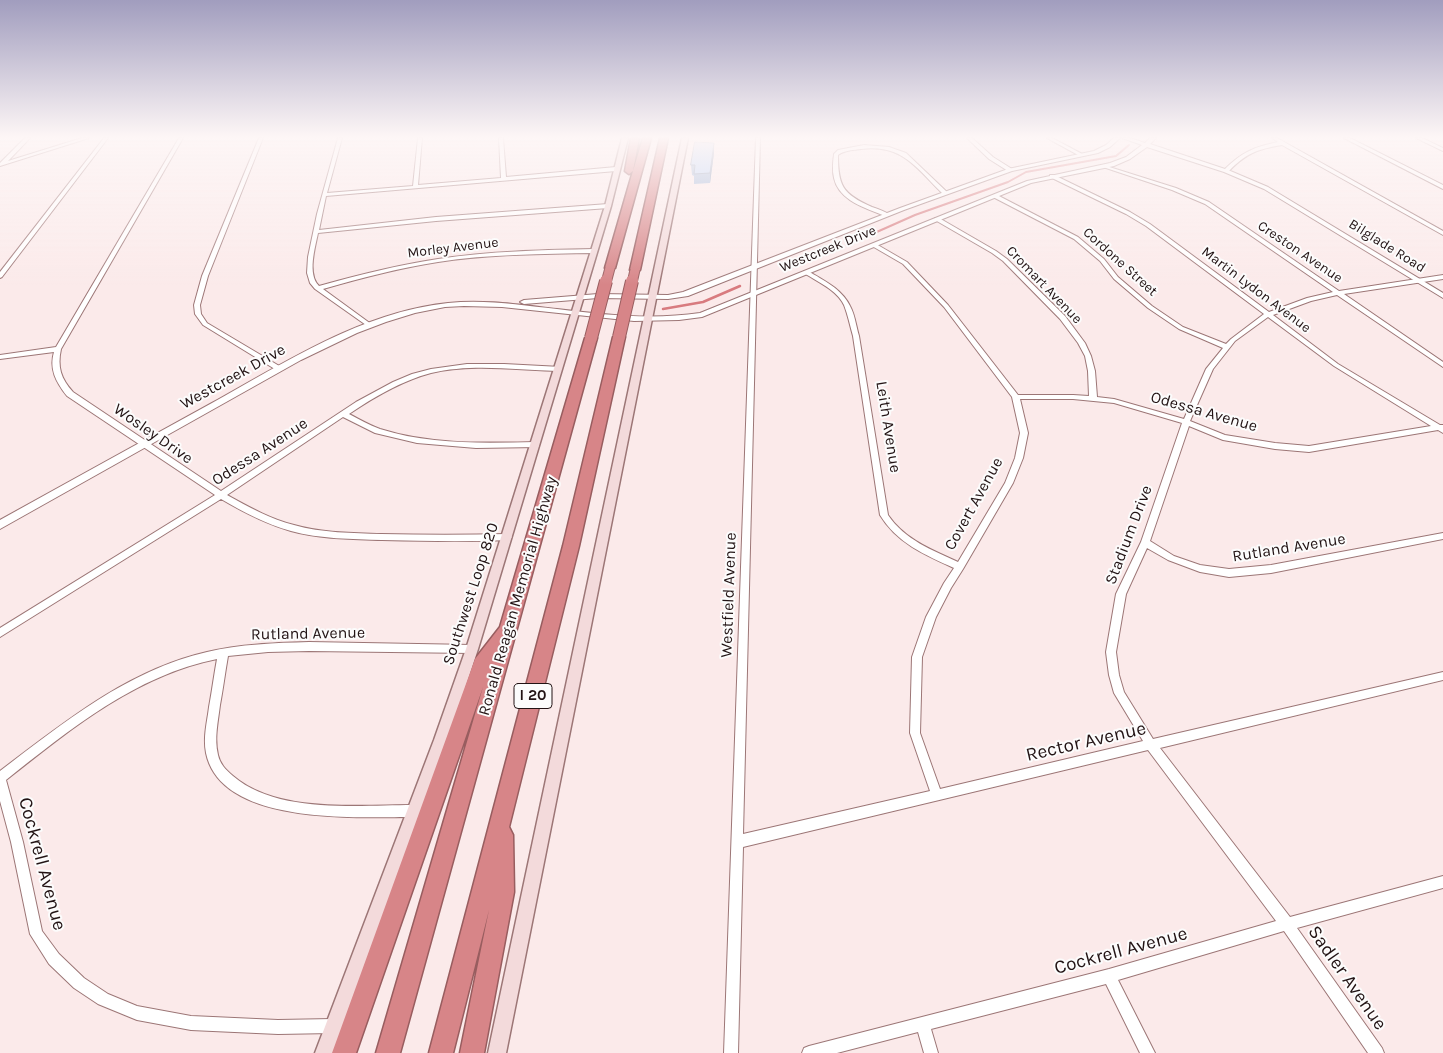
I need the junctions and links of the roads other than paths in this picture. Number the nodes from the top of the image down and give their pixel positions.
1 (68, 187) edge
2 (152, 187) edge
3 (241, 187) edge
4 (327, 187) edge
5 (404, 187) edge
6 (612, 187) edge
7 (633, 187) edge
8 (653, 187) edge
9 (675, 187) edge
10 (756, 187) edge
11 (840, 187) edge
12 (939, 187) edge
13 (962, 187) edge
14 (1017, 187) edge
15 (1076, 187) edge
16 (1168, 187) edge
17 (1262, 187) edge
18 (1361, 187) edge
19 (945, 193) junction
20 (325, 195) junction
21 (995, 196) junction
22 (608, 206) junction
23 (887, 215) junction
24 (937, 219) junction
25 (315, 232) junction
26 (1443, 233) edge
27 (874, 245) junction
28 (594, 251) junction
29 (753, 268) junction
30 (806, 272) junction
31 (0, 276) edge
32 (1443, 277) edge
33 (1419, 280) junction
34 (318, 288) junction
35 (1338, 293) junction
36 (752, 294) junction
37 (1443, 296) edge
38 (580, 297) junction
39 (652, 297) junction
40 (498, 304) junction
41 (576, 313) junction
42 (1267, 315) junction
43 (648, 320) junction
44 (368, 324) junction
45 (1227, 347) junction
46 (58, 350) junction
47 (0, 356) edge
48 (1443, 365) edge
49 (278, 369) junction
50 (558, 370) junction
51 (1016, 398) junction
52 (1093, 398) junction
53 (343, 414) junction
54 (1186, 422) junction
55 (1442, 428) edge
56 (144, 444) junction
57 (535, 445) junction
58 (221, 496) junction
59 (0, 525) edge
60 (1443, 536) edge
61 (508, 538) junction
62 (1145, 542) junction
63 (960, 568) junction
64 (510, 624) junction
65 (0, 633) edge
66 (472, 649) junction
67 (223, 653) junction
68 (1443, 676) edge
69 (1151, 745) junction
70 (0, 779) edge
71 (937, 795) junction
72 (413, 811) junction
73 (502, 815) junction
74 (737, 842) junction
75 (1443, 882) edge
76 (1287, 924) junction
77 (1109, 976) junction
78 (922, 1023) junction
79 (333, 1026) junction
80 (324, 1053) edge
81 (344, 1053) edge
82 (388, 1053) edge
83 (441, 1053) edge
84 (472, 1053) edge
85 (497, 1053) edge
86 (731, 1053) edge
87 (809, 1053) edge
88 (931, 1053) edge
89 (1148, 1053) edge
90 (1377, 1053) edge

1 - 31 street
2 - 46 street, Wosley Drive
3 - 49 street
4 - 20 street
5 - 20 street
6 - 22 main road, Southwest Loop 820
7 - 64 highway, Ronald Reagan Memorial Highway / I 20, bridge
8 - 73 highway, I 20, bridge
9 - 39 main road
10 - 29 street, Westfield Avenue
11 - 23 street
12 - 19 street
13 - 19 street, Westcreek Drive
14 - 21 street, Westcreek Drive
15 - 42 street, Martin Lydon Avenue
16 - 35 street, Creston Avenue
17 - 33 street, Bilglade Road
18 - 26 street
19 - 23 street, Westcreek Drive
20 - 25 street
21 - 24 street, Westcreek Drive
21 - 45 street, Cordone Street
22 - 25 street
22 - 28 main road, Southwest Loop 820
23 - 29 street, Westcreek Drive
24 - 27 street, Westcreek Drive
24 - 52 street, Cromart Avenue
25 - 34 street
27 - 30 street, Westcreek Drive
27 - 51 street, Covert Avenue
28 - 34 street, Morley Avenue
28 - 38 main road, Southwest Loop 820
29 - 36 street, Westfield Avenue
29 - 39 street, Westcreek Drive
30 - 36 street, Westcreek Drive
30 - 63 street, Leith Avenue
32 - 33 street, Stadium Drive
33 - 35 street, Stadium Drive
33 - 37 street, Bilglade Road
34 - 44 street
35 - 42 street, Stadium Drive
35 - 48 street, Creston Avenue
36 - 43 street, Westcreek Drive
36 - 74 street, Westfield Avenue
38 - 39 street, Westcreek Drive
38 - 40 street, Westcreek Drive
38 - 41 main road, Southwest Loop 820
39 - 43 main road
40 - 41 street, Westcreek Drive
40 - 44 street, Westcreek Drive
41 - 43 street, Westcreek Drive
41 - 50 main road, Southwest Loop 820
42 - 45 street, Stadium Drive
42 - 55 street, Martin Lydon Avenue
43 - 85 main road
44 - 49 street, Westcreek Drive
45 - 54 street, Stadium Drive
46 - 47 street
46 - 56 street, Wosley Drive
49 - 56 street, Westcreek Drive
50 - 53 street, Odessa Avenue
50 - 57 main road, Southwest Loop 820
51 - 52 street, Odessa Avenue
51 - 63 street, Covert Avenue
52 - 54 street, Odessa Avenue
53 - 57 street
53 - 58 street, Odessa Avenue
54 - 55 street, Odessa Avenue
54 - 62 street, Stadium Drive
56 - 58 street, Wosley Drive
56 - 59 street, Westcreek Drive
57 - 61 main road, Southwest Loop 820
58 - 61 street, Wosley Drive
58 - 65 street, Odessa Avenue
60 - 62 street, Rutland Avenue
61 - 66 main road, Southwest Loop 820
62 - 69 street, Stadium Drive
63 - 71 street, Covert Avenue
64 - 81 highway
64 - 82 highway, Ronald Reagan Memorial Highway / I 20
66 - 67 street, Rutland Avenue
66 - 72 main road, Southwest Loop 820
67 - 70 street, Rutland Avenue
67 - 72 street
68 - 69 street, Rector Avenue
69 - 71 street, Rector Avenue
69 - 76 street, Stadium Drive
70 - 79 street, Cockrell Avenue
71 - 74 street, Rector Avenue
72 - 79 main road, Southwest Loop 820
73 - 83 highway, I 20
73 - 84 highway
74 - 86 street, Westfield Avenue
75 - 76 street, Cockrell Avenue
76 - 77 street, Cockrell Avenue
76 - 90 street, Sadler Avenue
77 - 78 street, Cockrell Avenue
77 - 89 street
78 - 87 street, Cockrell Avenue
78 - 88 street
79 - 80 main road, Southwest Loop 820

